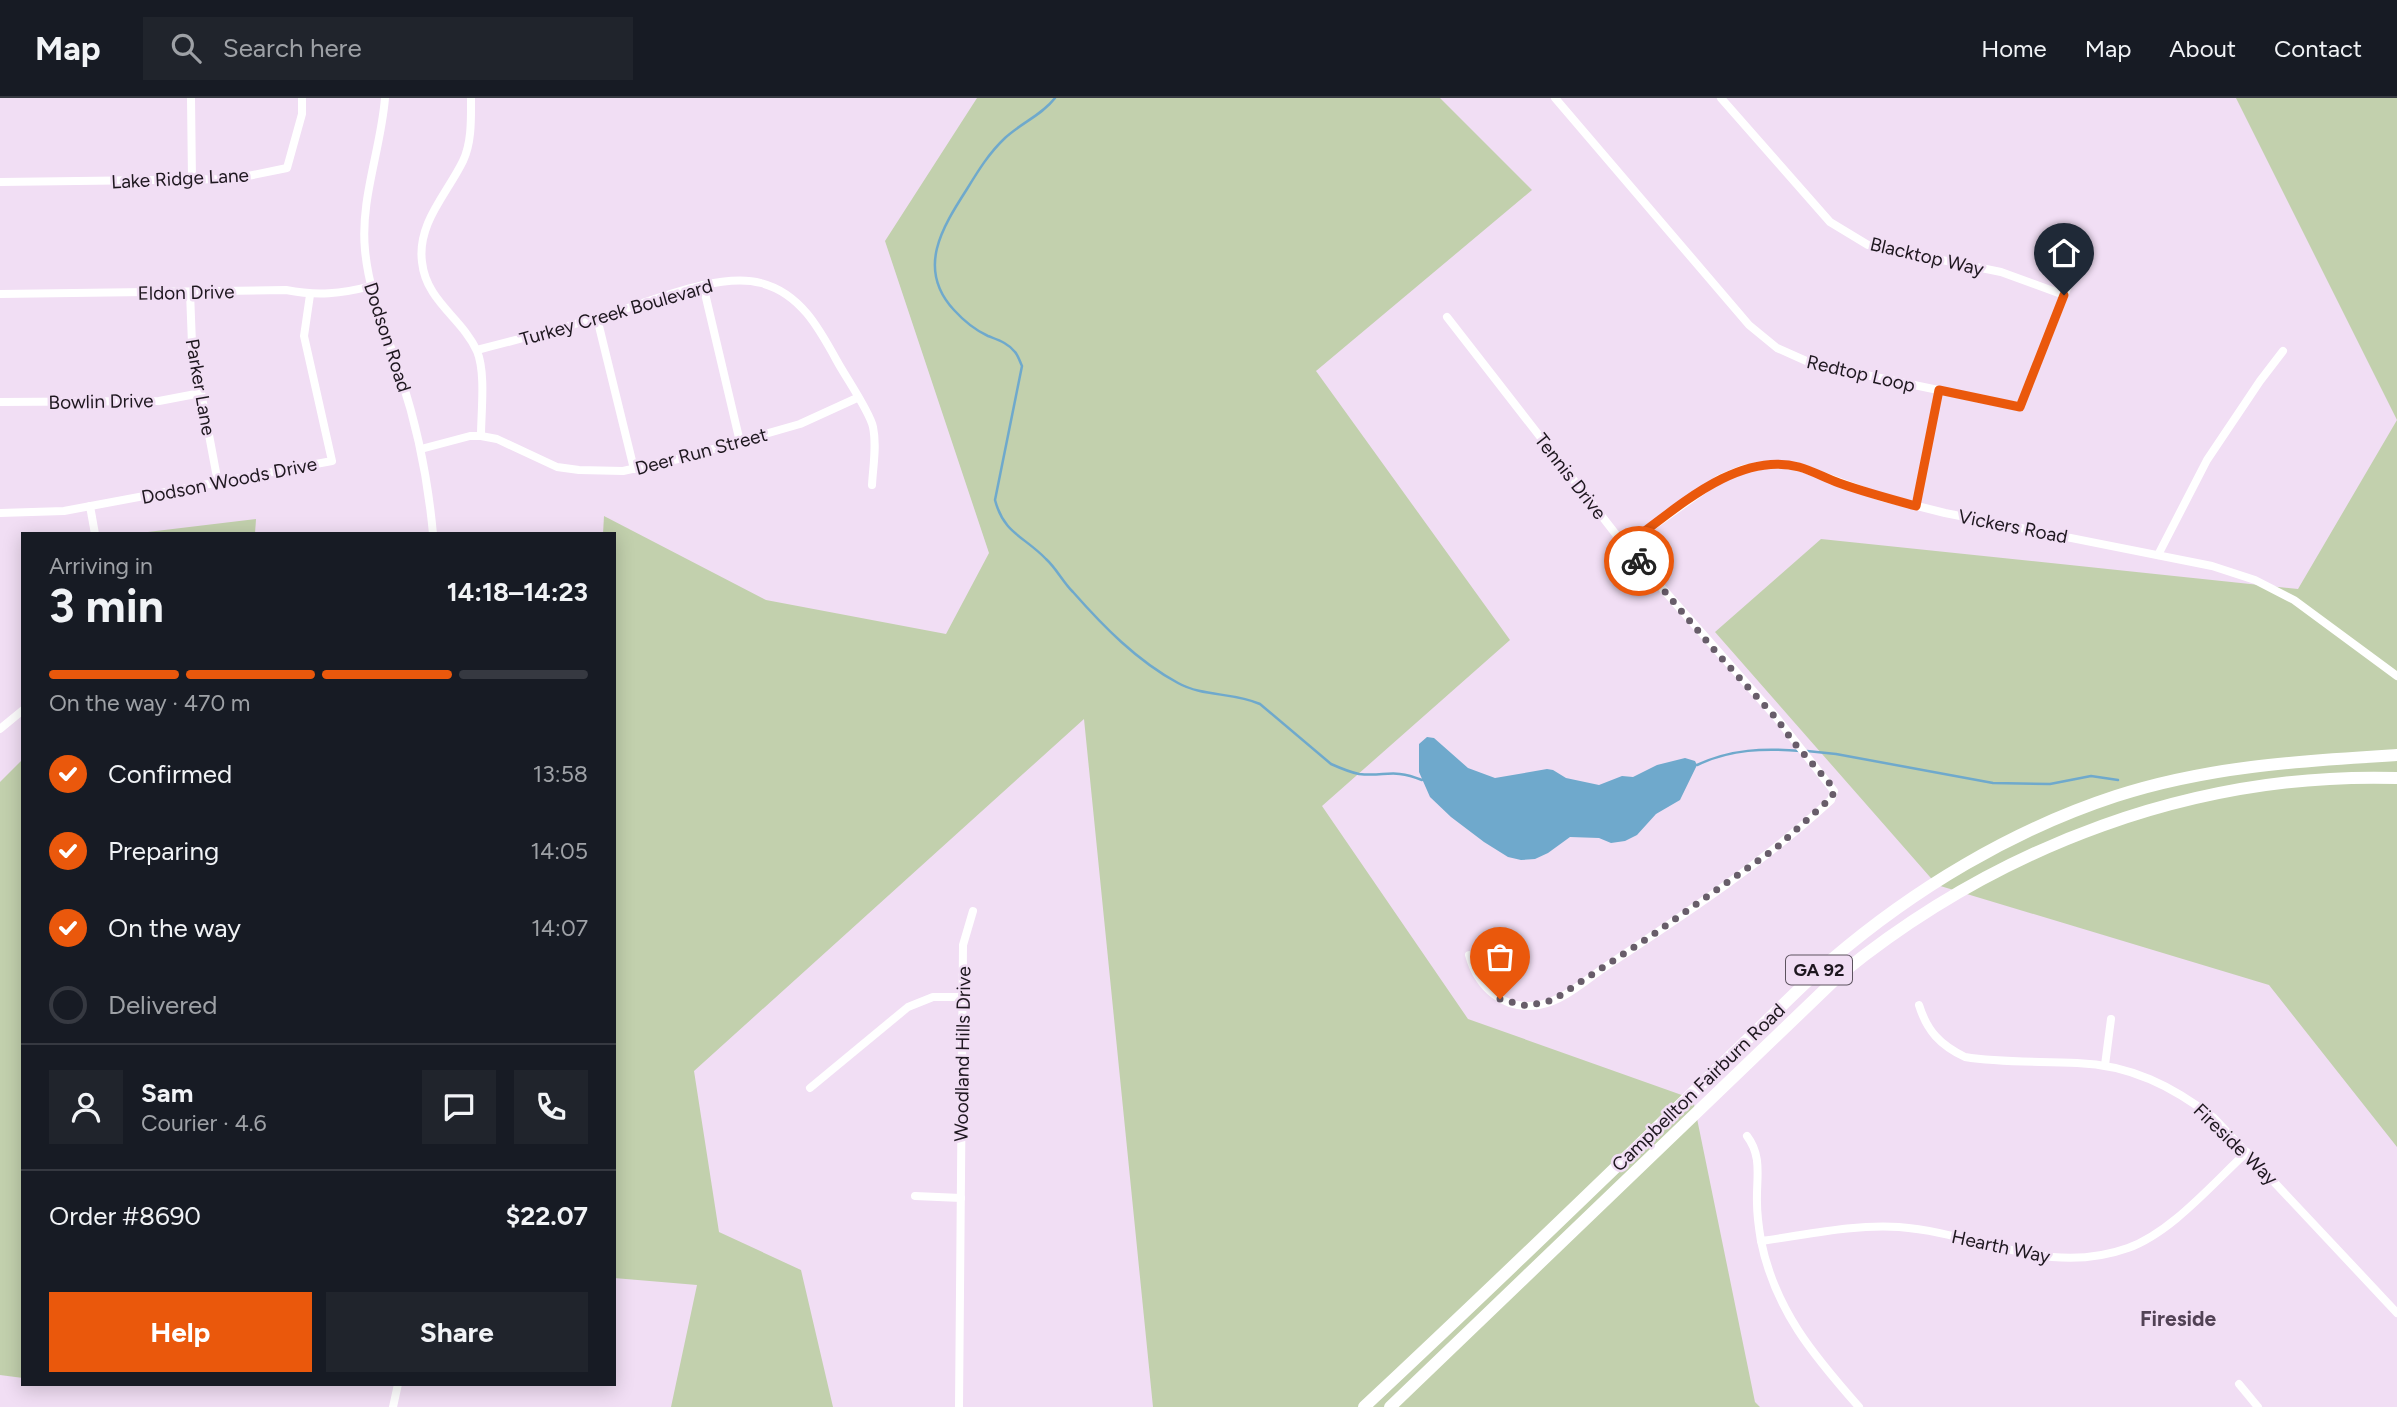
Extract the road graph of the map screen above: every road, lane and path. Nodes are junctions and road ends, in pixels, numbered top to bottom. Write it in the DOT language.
graph roads {
  1 [pos="191,98"];
  2 [pos="302,98"];
  3 [pos="385,98"];
  4 [pos="471,98"];
  5 [pos="1555,98"];
  6 [pos="1721,98"];
  7 [pos="192,180"];
  8 [pos="0,182"];
  9 [pos="2085,243"];
  10 [pos="703,285"];
  11 [pos="371,286"];
  12 [pos="190,292"];
  13 [pos="0,294"];
  14 [pos="310,295"];
  15 [pos="2064,295"];
  16 [pos="1447,317"];
  17 [pos="597,318"];
  18 [pos="477,350"];
  19 [pos="2283,351"];
  20 [pos="1939,390"];
  21 [pos="201,393"];
  22 [pos="858,398"];
  23 [pos="0,402"];
  24 [pos="481,436"];
  25 [pos="740,442"];
  26 [pos="421,449"];
  27 [pos="634,469"];
  28 [pos="218,483"];
  29 [pos="872,485"];
  30 [pos="90,506"];
  31 [pos="1916,506"];
  32 [pos="0,513"];
  33 [pos="95,532"];
  34 [pos="433,532"];
  35 [pos="1625,546"];
  36 [pos="2158,555"];
  37 [pos="2397,676"];
  38 [pos="21,712"];
  39 [pos="0,729"];
  40 [pos="2397,755"];
  41 [pos="2397,778"];
  42 [pos="974,911"];
  43 [pos="1469,955"];
  44 [pos="963,997"];
  45 [pos="1919,1005"];
  46 [pos="2111,1019"];
  47 [pos="2105,1065"];
  48 [pos="810,1088"];
  49 [pos="1747,1136"];
  50 [pos="2247,1152"];
  51 [pos="915,1196"];
  52 [pos="961,1198"];
  53 [pos="1761,1241"];
  54 [pos="2397,1313"];
  55 [pos="2239,1384"];
  56 [pos="398,1386"];
  57 [pos="393,1407"];
  58 [pos="959,1407"];
  59 [pos="1364,1407"];
  60 [pos="1390,1407"];
  61 [pos="1858,1407"];
  62 [pos="2258,1407"];
  1 -- 7 [label="street"];
  2 -- 7 [label="street, Lake Ridge Lane"];
  3 -- 11 [label="street, Dodson Road"];
  4 -- 18 [label="street"];
  5 -- 20 [label="street, Redtop Loop"];
  6 -- 15 [label="street, Blacktop Way"];
  7 -- 8 [label="street, Lake Ridge Lane"];
  9 -- 15 [label="street, Redtop Loop"];
  10 -- 17 [label="street, Turkey Creek Boulevard"];
  10 -- 22 [label="street, Turkey Creek Boulevard"];
  10 -- 25 [label="street"];
  11 -- 14 [label="street, Eldon Drive"];
  11 -- 26 [label="street, Dodson Road"];
  12 -- 13 [label="street, Eldon Drive"];
  12 -- 14 [label="street, Eldon Drive"];
  12 -- 21 [label="street, Parker Lane"];
  14 -- 28 [label="street, Dodson Woods Drive"];
  15 -- 20 [label="street, Redtop Loop"];
  16 -- 35 [label="street, Tennis Drive"];
  17 -- 18 [label="street, Turkey Creek Boulevard"];
  17 -- 27 [label="street"];
  18 -- 24 [label="street"];
  19 -- 36 [label="street"];
  20 -- 31 [label="street"];
  21 -- 23 [label="street, Bowlin Drive"];
  21 -- 28 [label="street, Parker Lane"];
  22 -- 25 [label="street, Deer Run Street"];
  22 -- 29 [label="street, Turkey Creek Boulevard"];
  24 -- 26 [label="street, Deer Run Street"];
  24 -- 27 [label="street, Deer Run Street"];
  25 -- 27 [label="street, Deer Run Street"];
  26 -- 34 [label="street, Dodson Road"];
  28 -- 30 [label="street, Dodson Woods Drive"];
  30 -- 32 [label="street, Dodson Woods Drive"];
  30 -- 33 [label="street"];
  31 -- 35 [label="street, Vickers Road"];
  31 -- 36 [label="street, Vickers Road"];
  35 -- 43 [label="street, Tennis Drive"];
  36 -- 37 [label="street, Vickers Road"];
  38 -- 39 [label="street"];
  40 -- 59 [label="main road, Campbellton Fairburn Road / GA 92"];
  41 -- 60 [label="main road, Campbellton Fairburn Road / GA 92"];
  42 -- 44 [label="street, Woodland Hills Drive"];
  44 -- 48 [label="street"];
  44 -- 52 [label="street, Woodland Hills Drive"];
  45 -- 47 [label="street, Fireside Way"];
  46 -- 47 [label="street"];
  47 -- 50 [label="street, Fireside Way"];
  49 -- 53 [label="street"];
  50 -- 53 [label="street, Hearth Way"];
  50 -- 54 [label="street, Fireside Way"];
  51 -- 52 [label="street"];
  52 -- 58 [label="street, Woodland Hills Drive"];
  53 -- 61 [label="street"];
  55 -- 62 [label="street"];
  56 -- 57 [label="street"];
}
